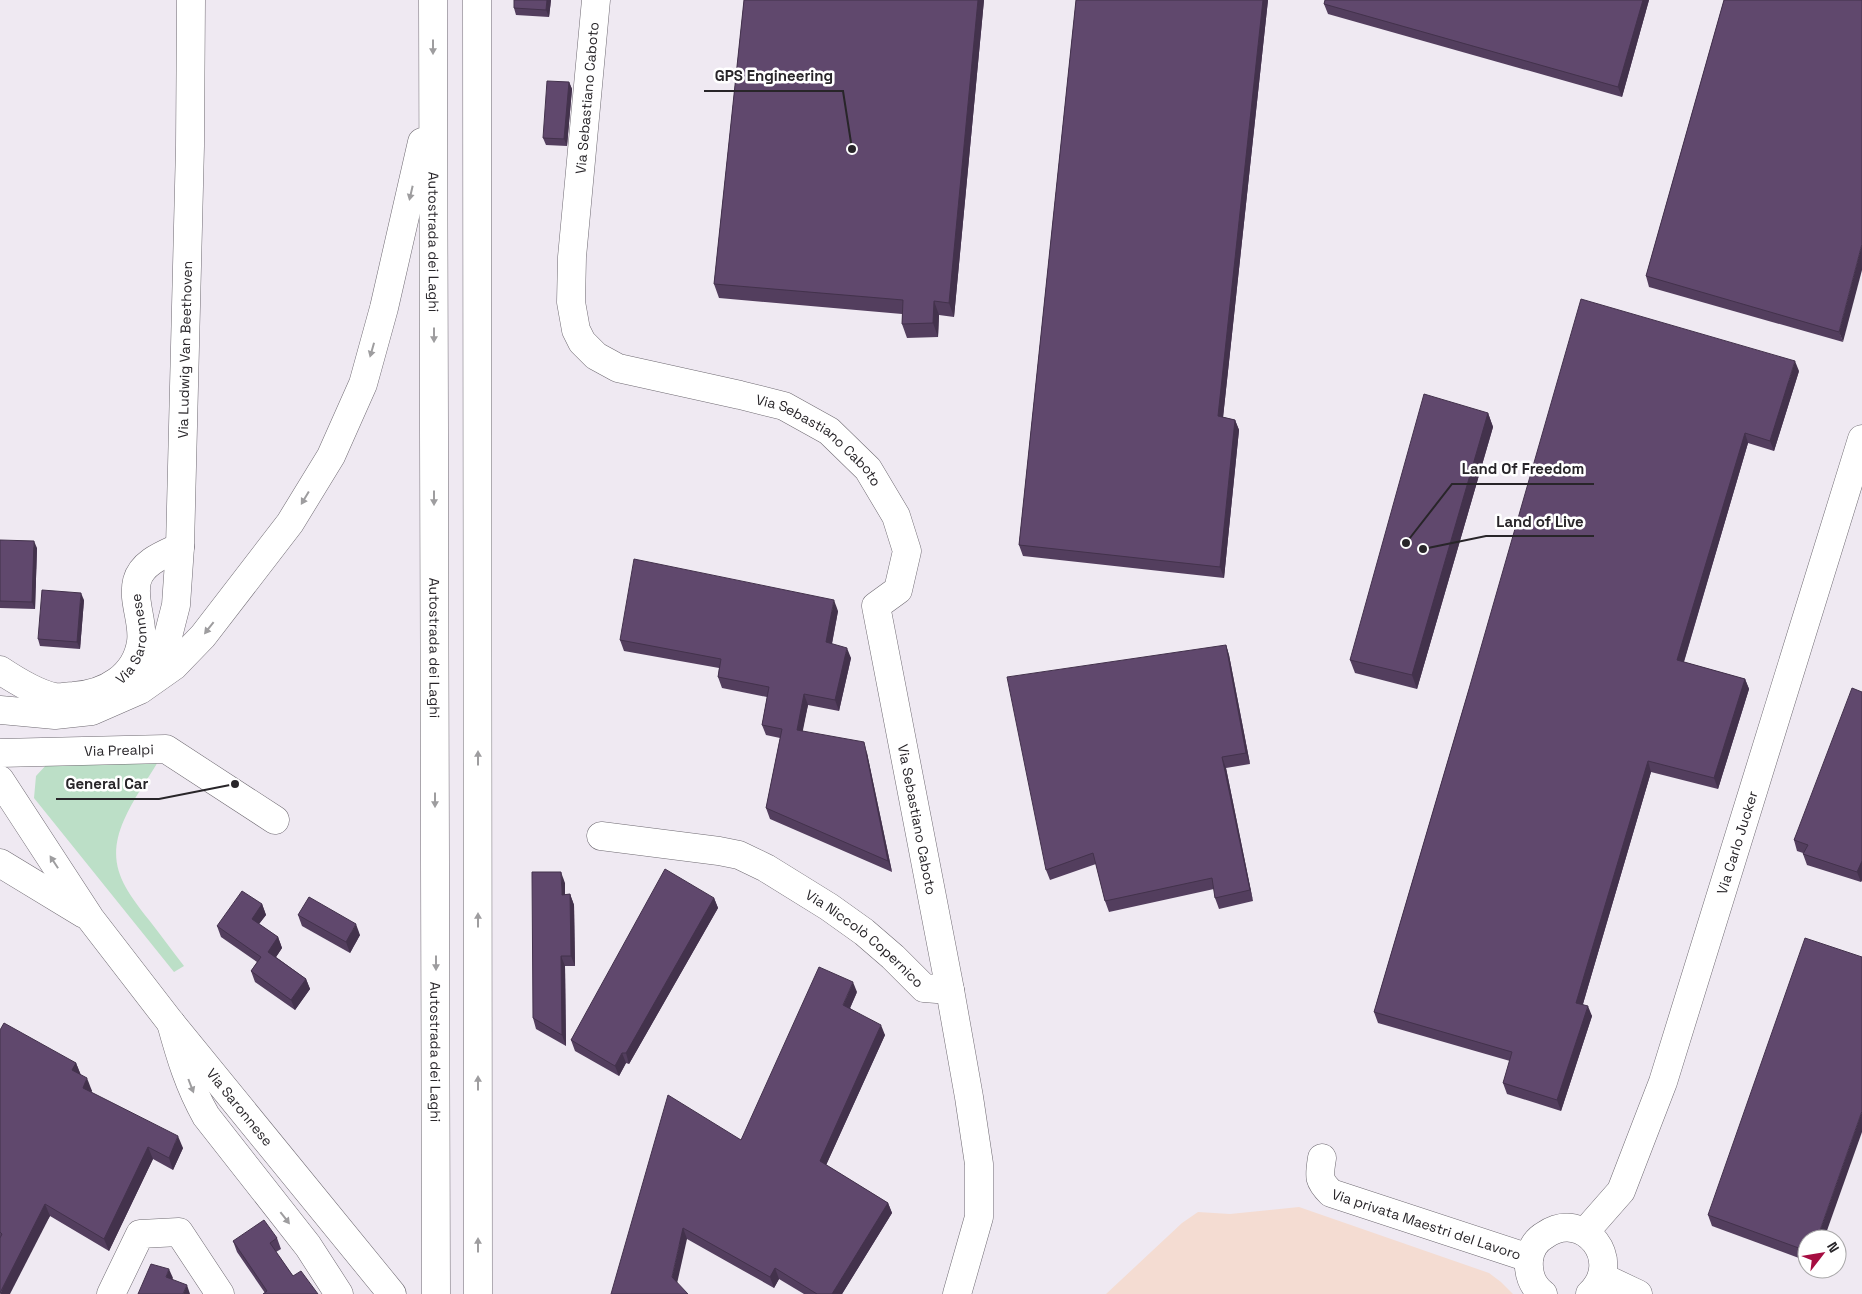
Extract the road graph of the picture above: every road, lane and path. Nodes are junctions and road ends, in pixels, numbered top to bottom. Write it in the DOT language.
graph roads {
  1 [pos="192,0"];
  2 [pos="433,0"];
  3 [pos="476,0"];
  4 [pos="596,0"];
  5 [pos="433,94"];
  6 [pos="1862,439"];
  7 [pos="180,547"];
  8 [pos="0,670"];
  9 [pos="140,690"];
  10 [pos="0,710"];
  11 [pos="0,753"];
  12 [pos="0,780"];
  13 [pos="276,820"];
  14 [pos="601,836"];
  15 [pos="0,863"];
  16 [pos="90,918"];
  17 [pos="950,990"];
  18 [pos="171,1023"];
  19 [pos="1322,1158"];
  20 [pos="1585,1232"];
  21 [pos="1529,1258"];
  22 [pos="1596,1285"];
  23 [pos="111,1294"];
  24 [pos="220,1294"];
  25 [pos="338,1294"];
  26 [pos="392,1294"];
  27 [pos="436,1294"];
  28 [pos="478,1294"];
  29 [pos="957,1294"];
  30 [pos="1543,1294"];
  31 [pos="1638,1294"];
  1 -- 7 [label="main road, Via Ludwig Van Beethoven"];
  2 -- 5 [label="main road, Autostrada dei Laghi, one-way"];
  28 -- 3 [label="main road, one-way"];
  4 -- 17 [label="main road, Via Sebastiano Caboto"];
  5 -- 9 [label="main road, one-way"];
  5 -- 27 [label="main road, Autostrada dei Laghi, one-way"];
  6 -- 20 [label="main road, Via Carlo Jucker"];
  7 -- 8 [label="main road, Via Saronnese"];
  7 -- 9 [label="main road, Via Ludwig Van Beethoven"];
  9 -- 10 [label="main road"];
  11 -- 13 [label="main road, Via Prealpi"];
  16 -- 12 [label="main road, Via Saronnese, one-way"];
  14 -- 17 [label="main road, Via Niccolò Copernico"];
  15 -- 16 [label="main road, Via Saronnese"];
  16 -- 18 [label="main road, Via Saronnese"];
  17 -- 29 [label="main road"];
  18 -- 25 [label="main road, one-way"];
  18 -- 26 [label="main road, Via Saronnese"];
  19 -- 21 [label="main road, Via privata Maestri del Lavoro"];
  20 -- 21 [label="main road"];
  20 -- 22 [label="main road"];
  21 -- 30 [label="main road"];
  22 -- 31 [label="main road"];
  23 -- 24 [label="main road"];
}
